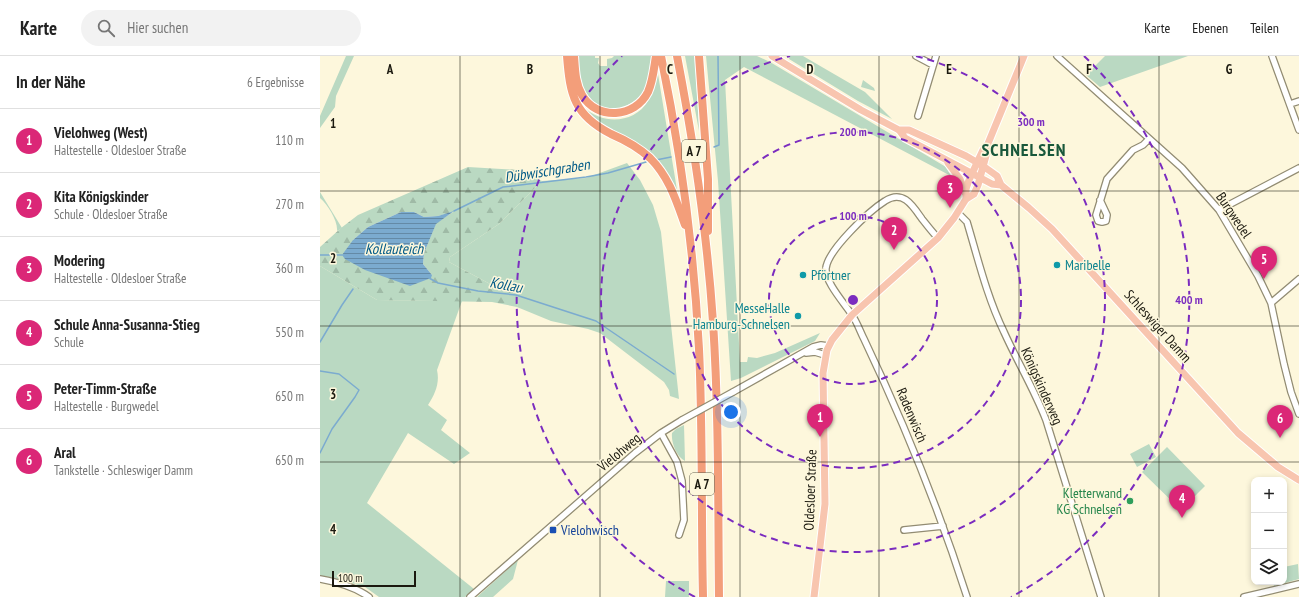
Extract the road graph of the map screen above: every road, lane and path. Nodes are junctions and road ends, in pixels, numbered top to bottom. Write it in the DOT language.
graph roads {
  1 [pos="567,56"];
  2 [pos="574,56"];
  3 [pos="656,56"];
  4 [pos="661,56"];
  5 [pos="677,56"];
  6 [pos="699,56"];
  7 [pos="772,56"];
  8 [pos="916,56"];
  9 [pos="936,56"];
  10 [pos="1024,56"];
  11 [pos="1057,56"];
  12 [pos="1272,56"];
  13 [pos="933,65"];
  14 [pos="1299,101"];
  15 [pos="1290,104"];
  16 [pos="918,116"];
  17 [pos="899,130"];
  18 [pos="1299,130"];
  19 [pos="1149,138"];
  20 [pos="945,159"];
  21 [pos="980,164"];
  22 [pos="1299,168"];
  23 [pos="972,173"];
  24 [pos="980,178"];
  25 [pos="1001,185"];
  26 [pos="966,197"];
  27 [pos="1100,200"];
  28 [pos="1219,210"];
  29 [pos="958,213"];
  30 [pos="938,238"];
  31 [pos="690,241"];
  32 [pos="706,246"];
  33 [pos="1299,279"];
  34 [pos="1271,303"];
  35 [pos="852,315"];
  36 [pos="828,346"];
  37 [pos="802,354"];
  38 [pos="825,355"];
  39 [pos="1299,414"];
  40 [pos="661,433"];
  41 [pos="1299,480"];
  42 [pos="943,526"];
  43 [pos="904,530"];
  44 [pos="679,535"];
  45 [pos="320,579"];
  46 [pos="1299,584"];
  47 [pos="719,595"];
  48 [pos="703,596"];
  49 [pos="369,597"];
  50 [pos="470,597"];
  51 [pos="814,597"];
  52 [pos="967,597"];
  53 [pos="1102,597"];
  54 [pos="1244,597"];
  1 -- 31 [label="highway"];
  2 -- 3 [label="highway"];
  4 -- 31 [label="highway, A 7"];
  5 -- 32 [label="highway, A 7"];
  6 -- 32 [label="highway"];
  7 -- 17 [label="main road, Schleswiger Damm"];
  8 -- 13 [label="street"];
  9 -- 13 [label="street"];
  10 -- 21 [label="main road, Oldesloer Straße"];
  11 -- 19 [label="street, Burgwedel"];
  12 -- 15 [label="street"];
  13 -- 16 [label="street"];
  14 -- 15 [label="street"];
  15 -- 18 [label="street"];
  17 -- 20 [label="main road, Schleswiger Damm"];
  17 -- 21 [label="main road, Schleswiger Damm"];
  19 -- 27 [label="street"];
  19 -- 28 [label="street, Burgwedel"];
  20 -- 23 [label="main road, Schleswiger Damm"];
  20 -- 26 [label="main road"];
  21 -- 23 [label="main road, Oldesloer Straße"];
  21 -- 24 [label="main road, Oldesloer Straße"];
  21 -- 25 [label="main road, Schleswiger Damm"];
  22 -- 28 [label="street"];
  23 -- 24 [label="main road, Schleswiger Damm"];
  23 -- 26 [label="main road, Oldesloer Straße"];
  24 -- 25 [label="main road, Schleswiger Damm"];
  24 -- 26 [label="main road, Oldesloer Straße"];
  25 -- 41 [label="main road, Schleswiger Damm"];
  26 -- 29 [label="main road, Oldesloer Straße"];
  28 -- 34 [label="street, Burgwedel"];
  29 -- 30 [label="main road, Oldesloer Straße"];
  29 -- 53 [label="street, Königskinderweg"];
  30 -- 35 [label="main road, Oldesloer Straße"];
  30 -- 35 [label="street, Radenwisch"];
  31 -- 48 [label="highway, A 7"];
  32 -- 47 [label="highway, A 7"];
  33 -- 34 [label="street"];
  34 -- 39 [label="street, Burgwedel"];
  35 -- 36 [label="main road, Oldesloer Straße"];
  35 -- 42 [label="street, Radenwisch"];
  36 -- 37 [label="street, Vielohweg"];
  36 -- 38 [label="main road, Oldesloer Straße"];
  37 -- 38 [label="street, Vielohweg"];
  37 -- 40 [label="street, Vielohweg, bridge"];
  38 -- 51 [label="main road, Oldesloer Straße"];
  40 -- 44 [label="street"];
  40 -- 50 [label="street, Vielohweg"];
  42 -- 43 [label="street"];
  42 -- 52 [label="street, Radenwisch"];
  45 -- 49 [label="street"];
  46 -- 54 [label="street"];
}
